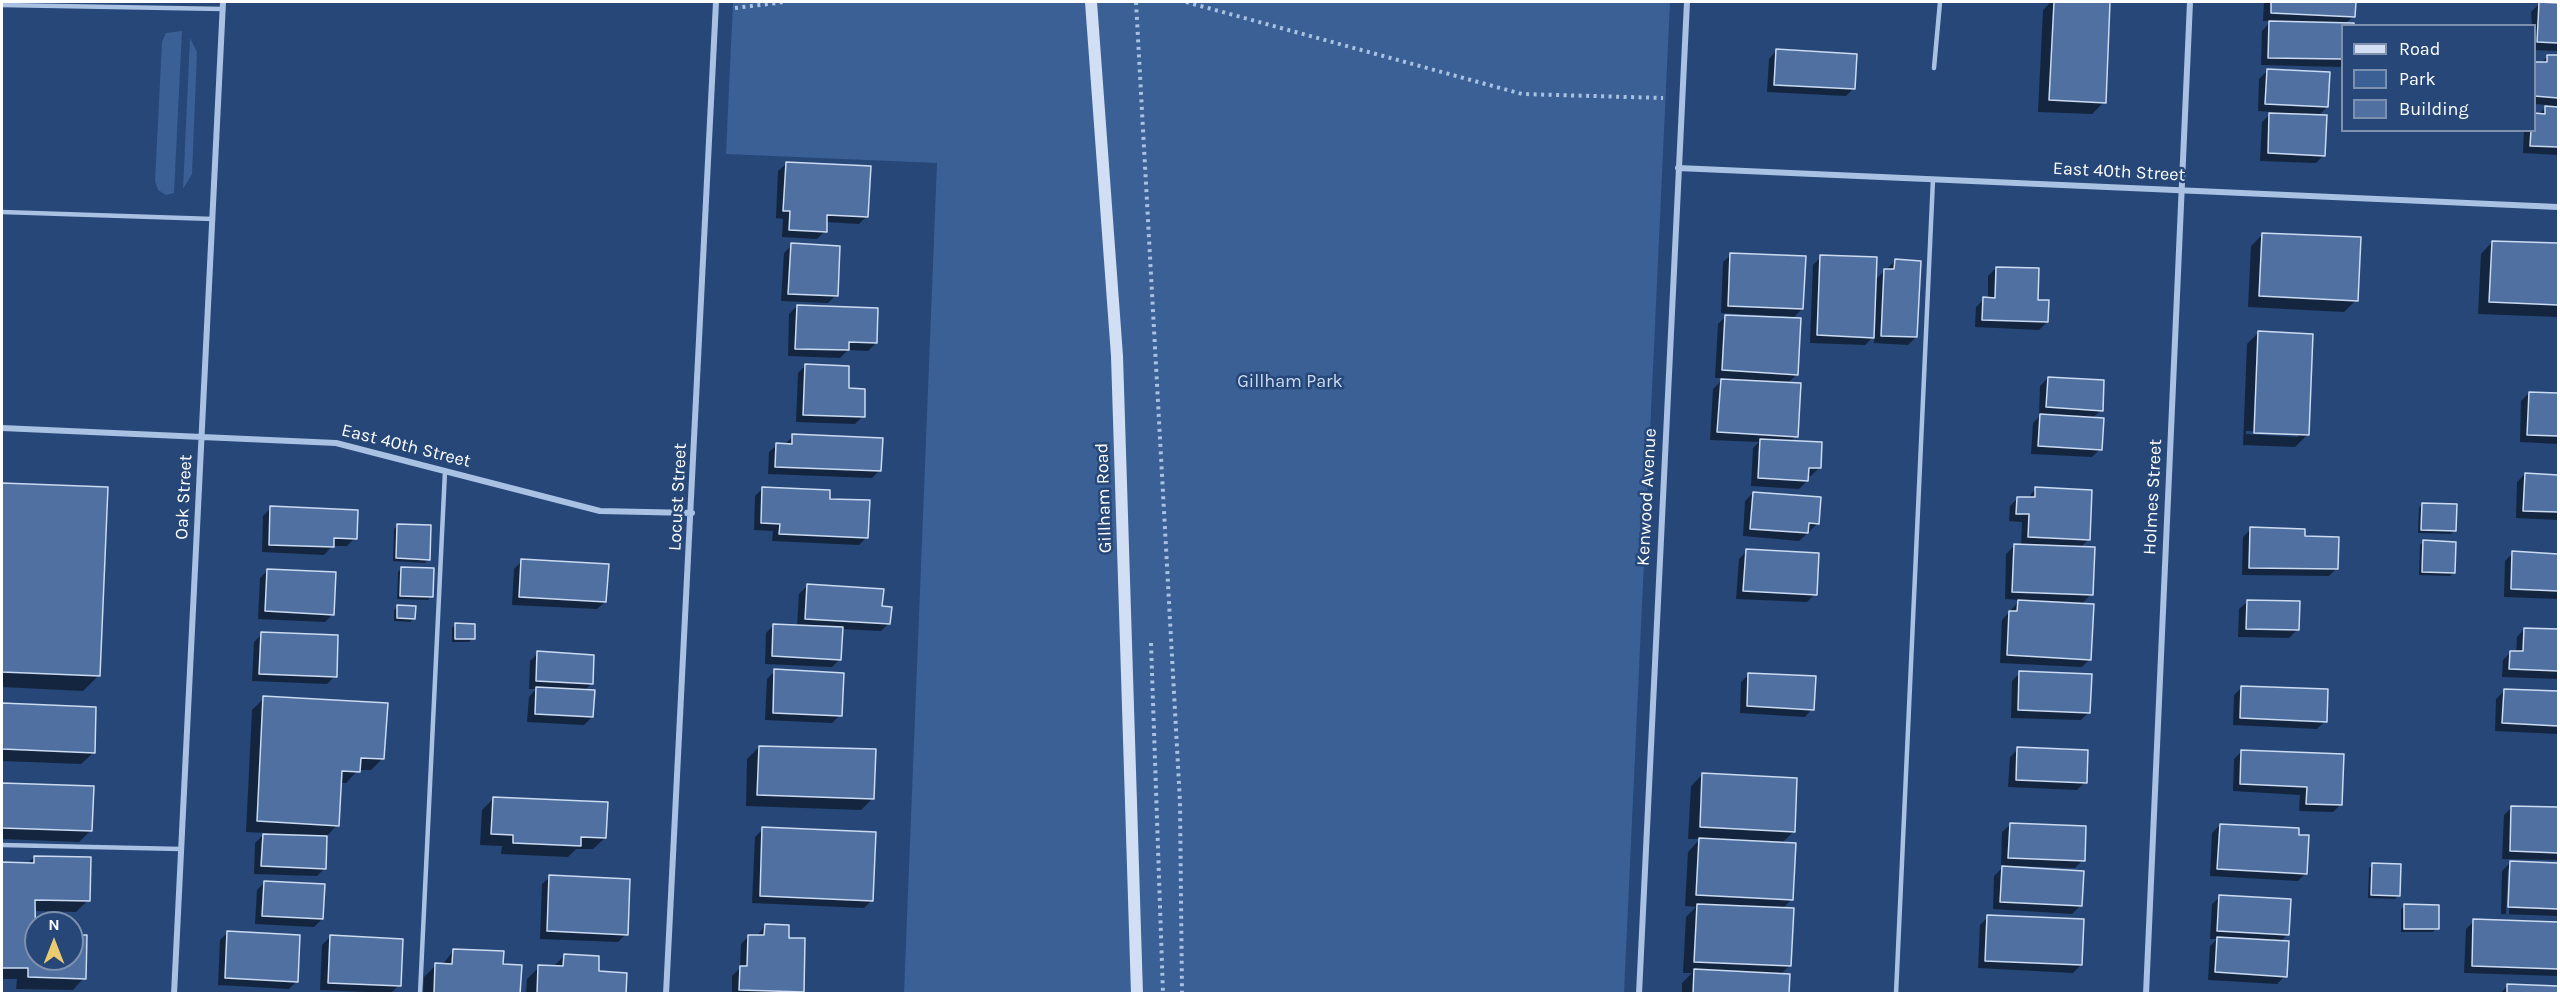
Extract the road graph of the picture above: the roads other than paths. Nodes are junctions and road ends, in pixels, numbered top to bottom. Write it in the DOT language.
graph roads {
  1 [pos="223,2"];
  2 [pos="716,2"];
  3 [pos="1091,2"];
  4 [pos="1687,2"];
  5 [pos="1940,2"];
  6 [pos="2190,2"];
  7 [pos="54,4"];
  8 [pos="2,5"];
  9 [pos="223,9"];
  10 [pos="1934,68"];
  11 [pos="1678,168"];
  12 [pos="1933,179"];
  13 [pos="2182,190"];
  14 [pos="2559,207"];
  15 [pos="2,212"];
  16 [pos="213,219"];
  17 [pos="2,429"];
  18 [pos="202,436"];
  19 [pos="445,471"];
  20 [pos="692,513"];
  21 [pos="2,845"];
  22 [pos="181,849"];
  23 [pos="174,993"];
  24 [pos="420,993"];
  25 [pos="666,993"];
  26 [pos="1137,993"];
  27 [pos="1639,993"];
  28 [pos="1896,993"];
  29 [pos="2146,993"];
  1 -- 9 [label="street, Oak Street"];
  2 -- 20 [label="street, Locust Street"];
  3 -- 26 [label="main road, Gillham Road"];
  4 -- 11 [label="street, Kenwood Avenue"];
  5 -- 10 [label="lane"];
  6 -- 13 [label="street, Holmes Street"];
  7 -- 8 [label="lane"];
  7 -- 9 [label="lane"];
  9 -- 16 [label="street, Oak Street"];
  11 -- 12 [label="street, East 40th Street"];
  11 -- 27 [label="street, Kenwood Avenue"];
  12 -- 13 [label="street, East 40th Street"];
  12 -- 28 [label="lane"];
  13 -- 14 [label="street, East 40th Street"];
  13 -- 29 [label="street, Holmes Street"];
  15 -- 16 [label="lane"];
  16 -- 18 [label="street, Oak Street"];
  17 -- 18 [label="street, East 40th Street"];
  18 -- 19 [label="street, East 40th Street"];
  18 -- 22 [label="street, Oak Street"];
  19 -- 20 [label="street, East 40th Street"];
  19 -- 24 [label="lane"];
  20 -- 25 [label="street, Locust Street"];
  21 -- 22 [label="lane"];
  22 -- 23 [label="street, Oak Street"];
}
